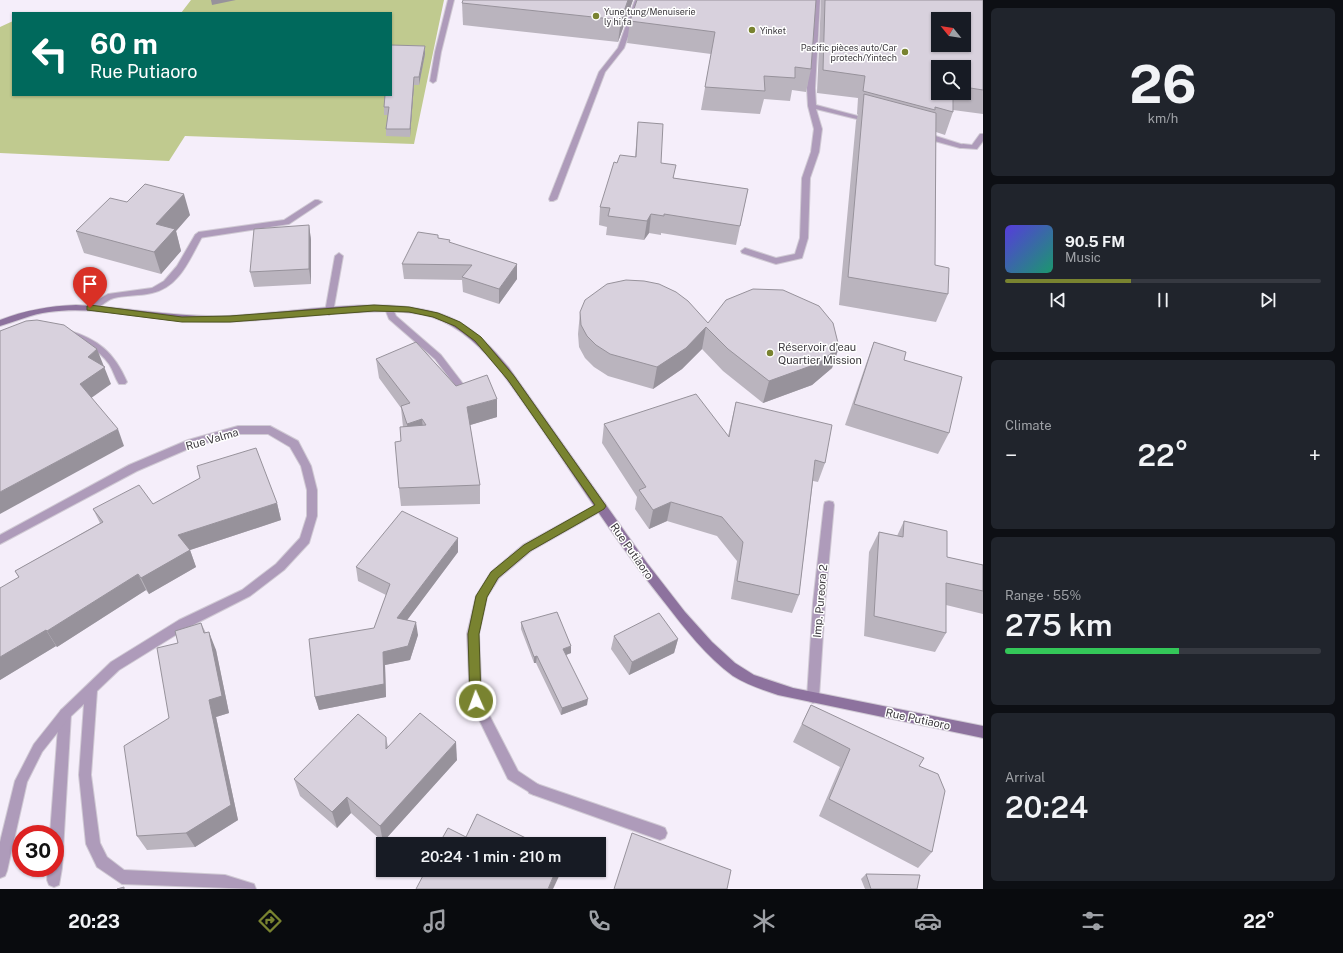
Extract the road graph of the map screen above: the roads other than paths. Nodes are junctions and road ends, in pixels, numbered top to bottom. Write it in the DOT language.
graph roads {
  1 [pos="451,0"];
  2 [pos="638,0"];
  3 [pos="817,0"];
  4 [pos="433,81"];
  5 [pos="812,106"];
  6 [pos="880,123"];
  7 [pos="918,134"];
  8 [pos="983,136"];
  9 [pos="553,198"];
  10 [pos="318,202"];
  11 [pos="745,251"];
  12 [pos="339,256"];
  13 [pos="90,308"];
  14 [pos="389,309"];
  15 [pos="329,312"];
  16 [pos="0,323"];
  17 [pos="60,331"];
  18 [pos="122,382"];
  19 [pos="468,396"];
  20 [pos="601,506"];
  21 [pos="829,506"];
  22 [pos="0,540"];
  23 [pos="91,690"];
  24 [pos="813,697"];
  25 [pos="66,714"];
  26 [pos="983,732"];
  27 [pos="58,825"];
  28 [pos="660,833"];
  29 [pos="0,871"];
  30 [pos="249,889"];
  1 -- 4 [label="street"];
  2 -- 9 [label="street"];
  3 -- 5 [label="street"];
  5 -- 6 [label="street"];
  5 -- 11 [label="street"];
  7 -- 8 [label="street"];
  10 -- 13 [label="street"];
  12 -- 15 [label="street"];
  13 -- 15 [label="main road, Rue Putiaoro"];
  13 -- 16 [label="main road, Rue Putiaoro"];
  14 -- 15 [label="main road, Rue Putiaoro"];
  14 -- 19 [label="street"];
  14 -- 20 [label="main road, Rue Putiaoro"];
  17 -- 18 [label="street"];
  20 -- 24 [label="main road, Rue Putiaoro"];
  20 -- 28 [label="street"];
  21 -- 24 [label="street, Imp. Pureora 2"];
  22 -- 23 [label="street, Rue Valma"];
  23 -- 25 [label="street, Rue Valma"];
  23 -- 30 [label="street"];
  24 -- 26 [label="main road, Rue Putiaoro"];
  25 -- 27 [label="street"];
  25 -- 29 [label="street, Rue Valma"];
}
